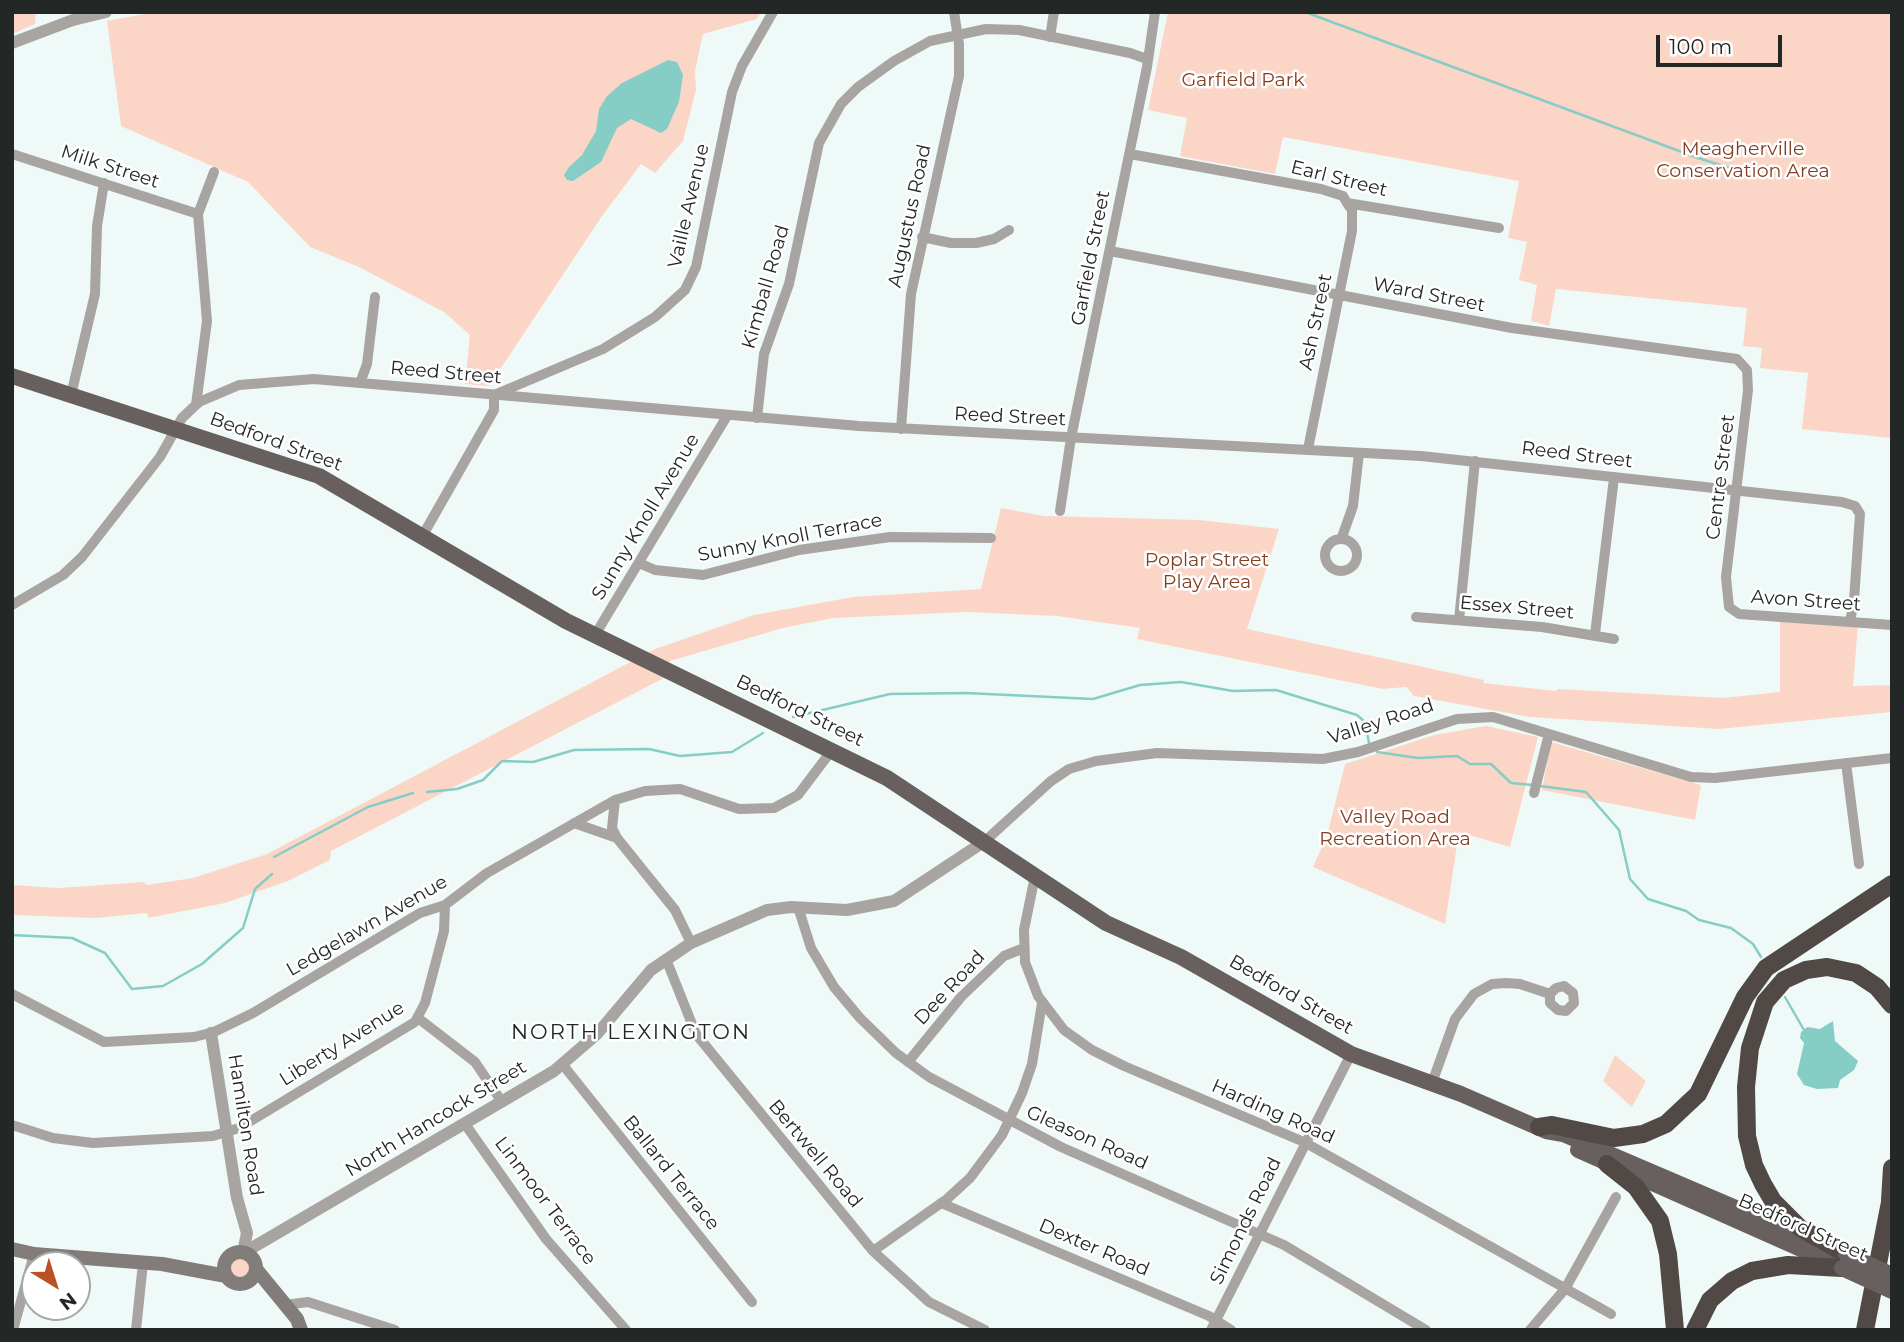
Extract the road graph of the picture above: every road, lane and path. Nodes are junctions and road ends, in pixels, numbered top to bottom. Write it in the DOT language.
graph roads {
  1 [pos="106,12"];
  2 [pos="773,12"];
  3 [pos="954,12"];
  4 [pos="1054,12"];
  5 [pos="1155,12"];
  6 [pos="958,34"];
  7 [pos="1051,37"];
  8 [pos="12,43"];
  9 [pos="1147,60"];
  10 [pos="12,154"];
  11 [pos="1130,154"];
  12 [pos="214,172"];
  13 [pos="104,183"];
  14 [pos="1347,202"];
  15 [pos="198,214"];
  16 [pos="1499,228"];
  17 [pos="1009,230"];
  18 [pos="922,237"];
  19 [pos="1110,250"];
  20 [pos="375,297"];
  21 [pos="1339,297"];
  22 [pos="1742,361"];
  23 [pos="12,376"];
  24 [pos="533,379"];
  25 [pos="360,383"];
  26 [pos="71,395"];
  27 [pos="494,395"];
  28 [pos="537,399"];
  29 [pos="196,405"];
  30 [pos="727,416"];
  31 [pos="757,418"];
  32 [pos="175,428"];
  33 [pos="901,429"];
  34 [pos="1071,438"];
  35 [pos="1308,449"];
  36 [pos="1359,453"];
  37 [pos="1475,461"];
  38 [pos="1614,478"];
  39 [pos="1736,492"];
  40 [pos="1060,511"];
  41 [pos="423,536"];
  42 [pos="1342,537"];
  43 [pos="990,538"];
  44 [pos="639,564"];
  45 [pos="1726,599"];
  46 [pos="12,605"];
  47 [pos="1416,617"];
  48 [pos="1459,620"];
  49 [pos="1850,622"];
  50 [pos="1892,625"];
  51 [pos="595,635"];
  52 [pos="1595,635"];
  53 [pos="1614,639"];
  54 [pos="1549,734"];
  55 [pos="832,750"];
  56 [pos="1892,758"];
  57 [pos="1846,763"];
  58 [pos="1534,793"];
  59 [pos="615,800"];
  60 [pos="574,823"];
  61 [pos="617,838"];
  62 [pos="985,841"];
  63 [pos="1859,864"];
  64 [pos="1035,876"];
  65 [pos="1892,884"];
  66 [pos="445,905"];
  67 [pos="798,907"];
  68 [pos="691,943"];
  69 [pos="1024,948"];
  70 [pos="666,958"];
  71 [pos="12,994"];
  72 [pos="1550,994"];
  73 [pos="1042,1003"];
  74 [pos="1892,1005"];
  75 [pos="418,1018"];
  76 [pos="211,1033"];
  77 [pos="1351,1054"];
  78 [pos="908,1062"];
  79 [pos="563,1065"];
  80 [pos="1432,1083"];
  81 [pos="502,1102"];
  82 [pos="1009,1121"];
  83 [pos="465,1124"];
  84 [pos="12,1125"];
  85 [pos="1543,1129"];
  86 [pos="226,1133"];
  87 [pos="1304,1142"];
  88 [pos="1607,1164"];
  89 [pos="1892,1168"];
  90 [pos="1891,1196"];
  91 [pos="1616,1197"];
  92 [pos="941,1203"];
  93 [pos="1260,1233"];
  94 [pos="873,1251"];
  95 [pos="243,1257"];
  96 [pos="91,1259"];
  97 [pos="1844,1261"];
  98 [pos="143,1263"];
  99 [pos="162,1264"];
  100 [pos="1892,1275"];
  101 [pos="226,1276"];
  102 [pos="248,1282"];
  103 [pos="1566,1289"];
  104 [pos="1873,1291"];
  105 [pos="1892,1291"];
  106 [pos="21,1301"];
  107 [pos="751,1302"];
  108 [pos="285,1305"];
  109 [pos="1611,1314"];
  110 [pos="1213,1325"];
  111 [pos="13,1330"];
  112 [pos="136,1330"];
  113 [pos="301,1330"];
  114 [pos="396,1330"];
  115 [pos="626,1330"];
  116 [pos="985,1330"];
  117 [pos="1231,1330"];
  118 [pos="1426,1330"];
  119 [pos="1530,1330"];
  120 [pos="1675,1330"];
  121 [pos="1695,1330"];
  122 [pos="1856,1330"];
  123 [pos="1865,1330"];
  1 -- 8 [label="street"];
  2 -- 24 [label="street, Vaille Avenue"];
  3 -- 6 [label="street, Augustus Road"];
  4 -- 7 [label="street"];
  5 -- 9 [label="street, Garfield Street"];
  6 -- 7 [label="street, Kimball Road"];
  6 -- 18 [label="street, Augustus Road"];
  6 -- 31 [label="street, Kimball Road"];
  7 -- 9 [label="street, Kimball Road"];
  9 -- 11 [label="street, Garfield Street"];
  10 -- 13 [label="street, Milk Street"];
  11 -- 14 [label="street, Earl Street"];
  11 -- 19 [label="street, Garfield Street"];
  12 -- 15 [label="street"];
  13 -- 15 [label="street, Milk Street"];
  13 -- 26 [label="street"];
  14 -- 16 [label="street, Earl Street"];
  14 -- 21 [label="street, Ash Street"];
  15 -- 29 [label="street"];
  17 -- 18 [label="street"];
  18 -- 33 [label="street, Augustus Road"];
  19 -- 21 [label="street, Ward Street"];
  19 -- 34 [label="street, Garfield Street"];
  20 -- 25 [label="street"];
  21 -- 22 [label="street, Ward Street"];
  21 -- 35 [label="street, Ash Street"];
  22 -- 39 [label="street, Centre Street"];
  23 -- 26 [label="main road, Bedford Street"];
  24 -- 27 [label="street, Vaille Avenue"];
  24 -- 28 [label="street"];
  25 -- 27 [label="street, Reed Street"];
  25 -- 29 [label="street, Reed Street"];
  26 -- 32 [label="main road, Bedford Street"];
  27 -- 28 [label="street, Reed Street"];
  27 -- 41 [label="street"];
  28 -- 30 [label="street, Reed Street"];
  29 -- 32 [label="street, Reed Street"];
  30 -- 31 [label="street, Reed Street"];
  30 -- 44 [label="street, Sunny Knoll Avenue"];
  31 -- 33 [label="street, Reed Street"];
  32 -- 41 [label="main road, Bedford Street"];
  32 -- 46 [label="street, Reed Street"];
  33 -- 34 [label="street, Reed Street"];
  34 -- 35 [label="street, Reed Street"];
  34 -- 40 [label="street, Garfield Street"];
  35 -- 36 [label="street, Reed Street"];
  36 -- 37 [label="street, Reed Street"];
  36 -- 42 [label="street"];
  37 -- 38 [label="street, Reed Street"];
  37 -- 48 [label="street"];
  38 -- 39 [label="street, Reed Street"];
  38 -- 52 [label="street"];
  39 -- 45 [label="street, Centre Street"];
  39 -- 49 [label="street, Reed Street"];
  41 -- 51 [label="main road, Bedford Street"];
  43 -- 44 [label="street, Sunny Knoll Terrace"];
  44 -- 51 [label="street, Sunny Knoll Avenue"];
  45 -- 49 [label="street, Avon Street"];
  47 -- 48 [label="street, Essex Street"];
  48 -- 52 [label="street, Essex Street"];
  49 -- 50 [label="street, Avon Street"];
  51 -- 55 [label="main road, Bedford Street"];
  52 -- 53 [label="street, Essex Street"];
  54 -- 57 [label="street, Valley Road"];
  54 -- 58 [label="street"];
  54 -- 62 [label="street, Valley Road"];
  55 -- 59 [label="street, Ledgelawn Avenue"];
  55 -- 62 [label="main road, Bedford Street"];
  56 -- 57 [label="street, Valley Road"];
  57 -- 63 [label="street"];
  59 -- 60 [label="street, Ledgelawn Avenue"];
  59 -- 61 [label="street"];
  60 -- 61 [label="street"];
  60 -- 66 [label="street, Ledgelawn Avenue"];
  61 -- 68 [label="street"];
  62 -- 64 [label="main road, Bedford Street"];
  62 -- 67 [label="street, North Hancock Street"];
  64 -- 69 [label="street, Harding Road"];
  64 -- 77 [label="main road, Bedford Street"];
  65 -- 85 [label="highway"];
  66 -- 75 [label="street, Liberty Avenue"];
  66 -- 76 [label="street, Ledgelawn Avenue"];
  67 -- 68 [label="street, North Hancock Street"];
  67 -- 78 [label="street, Gleason Road"];
  68 -- 70 [label="street, North Hancock Street"];
  69 -- 73 [label="street, Harding Road"];
  69 -- 78 [label="street, Dee Road"];
  70 -- 79 [label="street, North Hancock Street"];
  70 -- 94 [label="street, Bertwell Road"];
  71 -- 76 [label="street, Ledgelawn Avenue"];
  72 -- 80 [label="street"];
  73 -- 82 [label="street"];
  73 -- 87 [label="street, Harding Road"];
  74 -- 97 [label="highway"];
  75 -- 81 [label="street"];
  75 -- 86 [label="street, Liberty Avenue"];
  76 -- 86 [label="street, Hamilton Road"];
  77 -- 80 [label="main road, Bedford Street"];
  77 -- 87 [label="street, Simonds Road"];
  78 -- 82 [label="street, Gleason Road"];
  79 -- 81 [label="street, North Hancock Street"];
  79 -- 107 [label="street, Ballard Terrace"];
  80 -- 85 [label="main road, Bedford Street"];
  81 -- 83 [label="street, North Hancock Street"];
  82 -- 92 [label="street"];
  82 -- 93 [label="street, Gleason Road"];
  83 -- 95 [label="street, North Hancock Street"];
  83 -- 115 [label="street, Linmoor Terrace"];
  84 -- 86 [label="street, Liberty Avenue"];
  85 -- 88 [label="main road, Bedford Street"];
  85 -- 97 [label="main road, Bedford Street"];
  86 -- 95 [label="street, Hamilton Road"];
  87 -- 93 [label="street, Simonds Road"];
  87 -- 103 [label="street, Harding Road"];
  88 -- 97 [label="main road, Bedford Street"];
  88 -- 120 [label="highway"];
  89 -- 90 [label="highway"];
  90 -- 104 [label="highway"];
  91 -- 103 [label="street"];
  92 -- 94 [label="street"];
  92 -- 110 [label="street, Dexter Road"];
  93 -- 110 [label="street, Simonds Road"];
  93 -- 118 [label="street, Gleason Road"];
  94 -- 116 [label="street, Bertwell Road"];
  95 -- 99 [label="main road"];
  95 -- 101 [label="main road"];
  95 -- 102 [label="main road"];
  95 -- 108 [label="main road"];
  96 -- 98 [label="main road"];
  97 -- 100 [label="main road, Bedford Street, bridge"];
  97 -- 105 [label="main road, Bedford Street, bridge"];
  97 -- 121 [label="highway"];
  98 -- 99 [label="main road"];
  98 -- 112 [label="street"];
  99 -- 101 [label="main road"];
  101 -- 102 [label="main road"];
  102 -- 108 [label="main road"];
  103 -- 109 [label="street, Harding Road"];
  103 -- 119 [label="street"];
  104 -- 122 [label="highway"];
  104 -- 123 [label="highway"];
  106 -- 111 [label="street"];
  108 -- 113 [label="main road"];
  108 -- 114 [label="street"];
  110 -- 117 [label="street, Dexter Road"];
}
